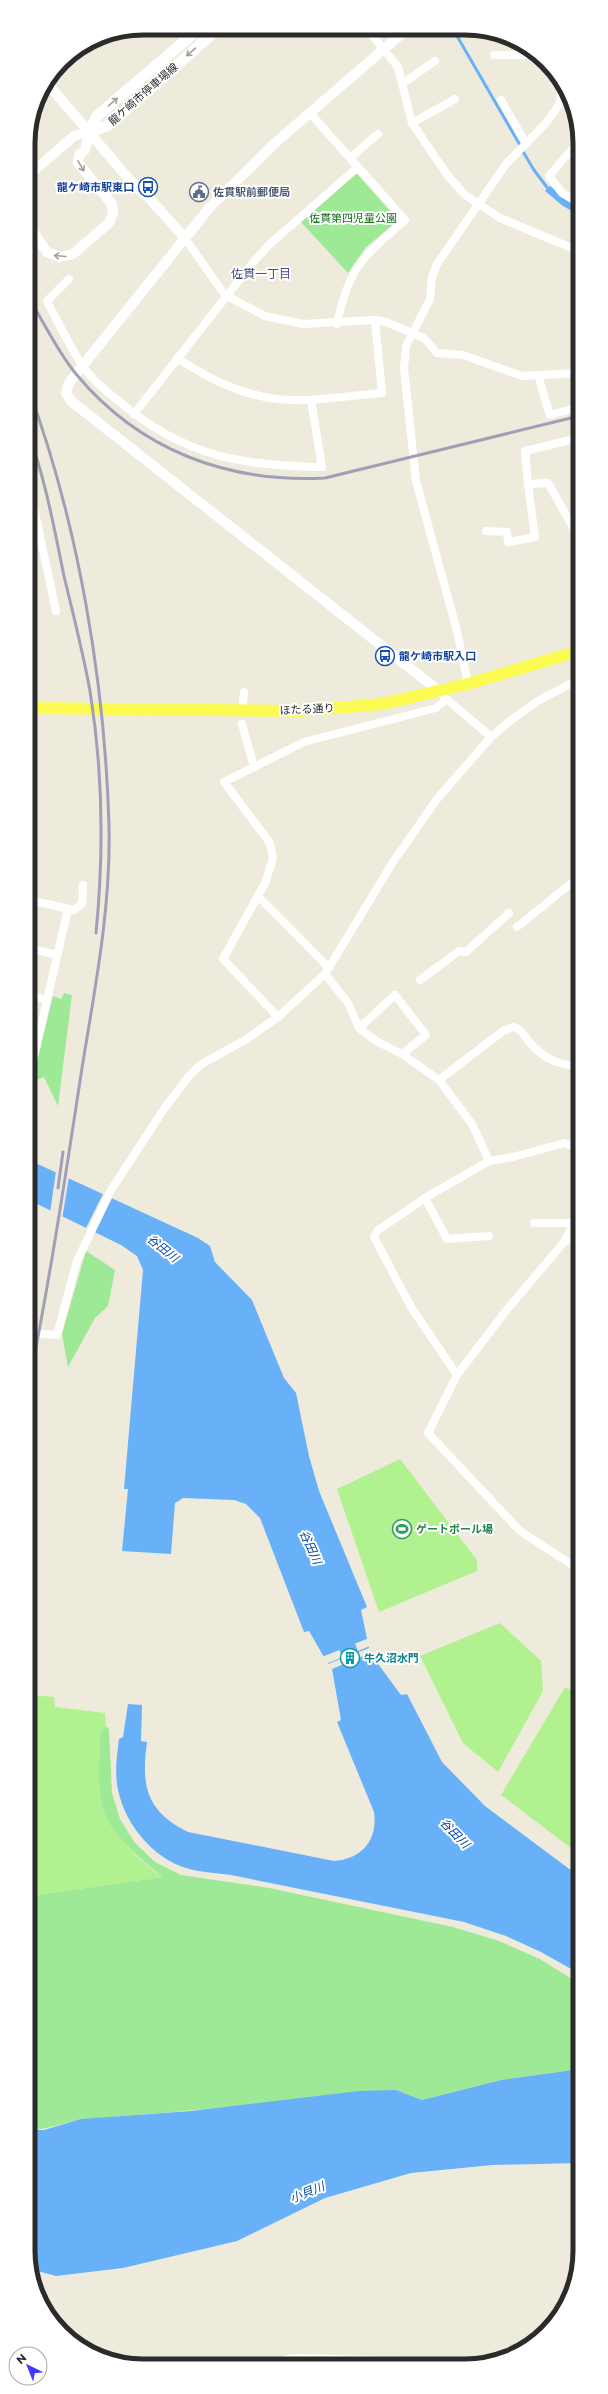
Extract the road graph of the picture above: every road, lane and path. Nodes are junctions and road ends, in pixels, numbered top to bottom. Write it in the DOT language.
graph roads {
  1 [pos="192,35"];
  2 [pos="211,35"];
  3 [pos="371,35"];
  4 [pos="400,35"];
  5 [pos="384,49"];
  6 [pos="494,55"];
  7 [pos="528,55"];
  8 [pos="435,62"];
  9 [pos="402,84"];
  10 [pos="50,87"];
  11 [pos="561,93"];
  12 [pos="455,98"];
  13 [pos="501,100"];
  14 [pos="310,113"];
  15 [pos="412,123"];
  16 [pos="89,132"];
  17 [pos="378,134"];
  18 [pos="526,144"];
  19 [pos="573,148"];
  20 [pos="350,158"];
  21 [pos="358,167"];
  22 [pos="35,170"];
  23 [pos="573,199"];
  24 [pos="479,205"];
  25 [pos="35,235"];
  26 [pos="184,237"];
  27 [pos="573,248"];
  28 [pos="69,279"];
  29 [pos="225,296"];
  30 [pos="375,320"];
  31 [pos="337,324"];
  32 [pos="411,334"];
  33 [pos="177,358"];
  34 [pos="82,366"];
  35 [pos="573,373"];
  36 [pos="538,375"];
  37 [pos="311,400"];
  38 [pos="573,409"];
  39 [pos="134,414"];
  40 [pos="573,439"];
  41 [pos="528,484"];
  42 [pos="35,513"];
  43 [pos="573,527"];
  44 [pos="486,531"];
  45 [pos="56,611"];
  46 [pos="573,653"];
  47 [pos="573,682"];
  48 [pos="468,684"];
  49 [pos="244,692"];
  50 [pos="443,695"];
  51 [pos="243,704"];
  52 [pos="35,708"];
  53 [pos="242,724"];
  54 [pos="491,737"];
  55 [pos="254,767"];
  56 [pos="573,882"];
  57 [pos="83,885"];
  58 [pos="258,896"];
  59 [pos="35,902"];
  60 [pos="68,909"];
  61 [pos="509,913"];
  62 [pos="517,927"];
  63 [pos="35,949"];
  64 [pos="57,954"];
  65 [pos="327,971"];
  66 [pos="420,980"];
  67 [pos="35,997"];
  68 [pos="47,1000"];
  69 [pos="278,1017"];
  70 [pos="359,1028"];
  71 [pos="37,1045"];
  72 [pos="35,1053"];
  73 [pos="402,1054"];
  74 [pos="573,1065"];
  75 [pos="439,1080"];
  76 [pos="573,1146"];
  77 [pos="489,1161"];
  78 [pos="425,1198"];
  79 [pos="534,1223"];
  80 [pos="573,1223"];
  81 [pos="573,1225"];
  82 [pos="489,1236"];
  83 [pos="566,1240"];
  84 [pos="573,1241"];
  85 [pos="35,1333"];
  86 [pos="457,1375"];
  87 [pos="573,1565"];
  88 [pos="287,2359"];
  89 [pos="337,2359"];
  16 -- 1 [label="main road, 龍ケ崎市停車場線, one-way"];
  2 -- 16 [label="main road, 龍ケ崎市停車場線, one-way"];
  3 -- 5 [label="street"];
  4 -- 5 [label="street"];
  5 -- 9 [label="street"];
  5 -- 14 [label="street"];
  6 -- 7 [label="street"];
  8 -- 9 [label="street"];
  9 -- 15 [label="street"];
  10 -- 16 [label="street"];
  11 -- 18 [label="street"];
  12 -- 15 [label="street"];
  13 -- 18 [label="street"];
  14 -- 20 [label="street"];
  14 -- 26 [label="street"];
  15 -- 24 [label="street"];
  16 -- 22 [label="street"];
  16 -- 25 [label="street, one-way"];
  16 -- 26 [label="street"];
  17 -- 20 [label="street"];
  18 -- 24 [label="street"];
  19 -- 23 [label="street"];
  20 -- 21 [label="street"];
  21 -- 29 [label="street"];
  21 -- 31 [label="street"];
  24 -- 27 [label="street"];
  24 -- 32 [label="street"];
  26 -- 29 [label="street"];
  26 -- 34 [label="street"];
  28 -- 34 [label="street"];
  29 -- 31 [label="street"];
  29 -- 33 [label="street"];
  30 -- 31 [label="street"];
  30 -- 32 [label="street"];
  30 -- 37 [label="street"];
  32 -- 36 [label="street"];
  32 -- 48 [label="street"];
  33 -- 37 [label="street"];
  33 -- 39 [label="street"];
  34 -- 39 [label="street"];
  34 -- 50 [label="street"];
  35 -- 36 [label="street"];
  36 -- 38 [label="street"];
  37 -- 39 [label="street"];
  40 -- 41 [label="street"];
  41 -- 43 [label="street"];
  41 -- 44 [label="street"];
  42 -- 45 [label="street"];
  46 -- 48 [label="main road, ほたる通り"];
  47 -- 54 [label="street"];
  48 -- 50 [label="main road, ほたる通り"];
  49 -- 51 [label="street"];
  50 -- 52 [label="main road, ほたる通り"];
  50 -- 54 [label="street"];
  50 -- 55 [label="street"];
  53 -- 55 [label="street"];
  54 -- 65 [label="street"];
  55 -- 58 [label="street"];
  56 -- 62 [label="street"];
  57 -- 60 [label="street"];
  58 -- 65 [label="street"];
  58 -- 69 [label="street"];
  59 -- 60 [label="street"];
  60 -- 64 [label="street"];
  61 -- 66 [label="street"];
  63 -- 64 [label="street"];
  64 -- 68 [label="street"];
  65 -- 69 [label="street"];
  65 -- 70 [label="street"];
  67 -- 68 [label="street"];
  68 -- 71 [label="street"];
  69 -- 85 [label="street"];
  70 -- 73 [label="street"];
  70 -- 73 [label="street"];
  71 -- 72 [label="street"];
  73 -- 75 [label="street"];
  74 -- 75 [label="street"];
  75 -- 77 [label="street"];
  76 -- 77 [label="street"];
  77 -- 78 [label="street"];
  78 -- 82 [label="street"];
  78 -- 86 [label="street"];
  79 -- 80 [label="street"];
  81 -- 83 [label="street"];
  83 -- 84 [label="street"];
  83 -- 86 [label="street"];
  86 -- 87 [label="street"];
  88 -- 89 [label="street"];
}
